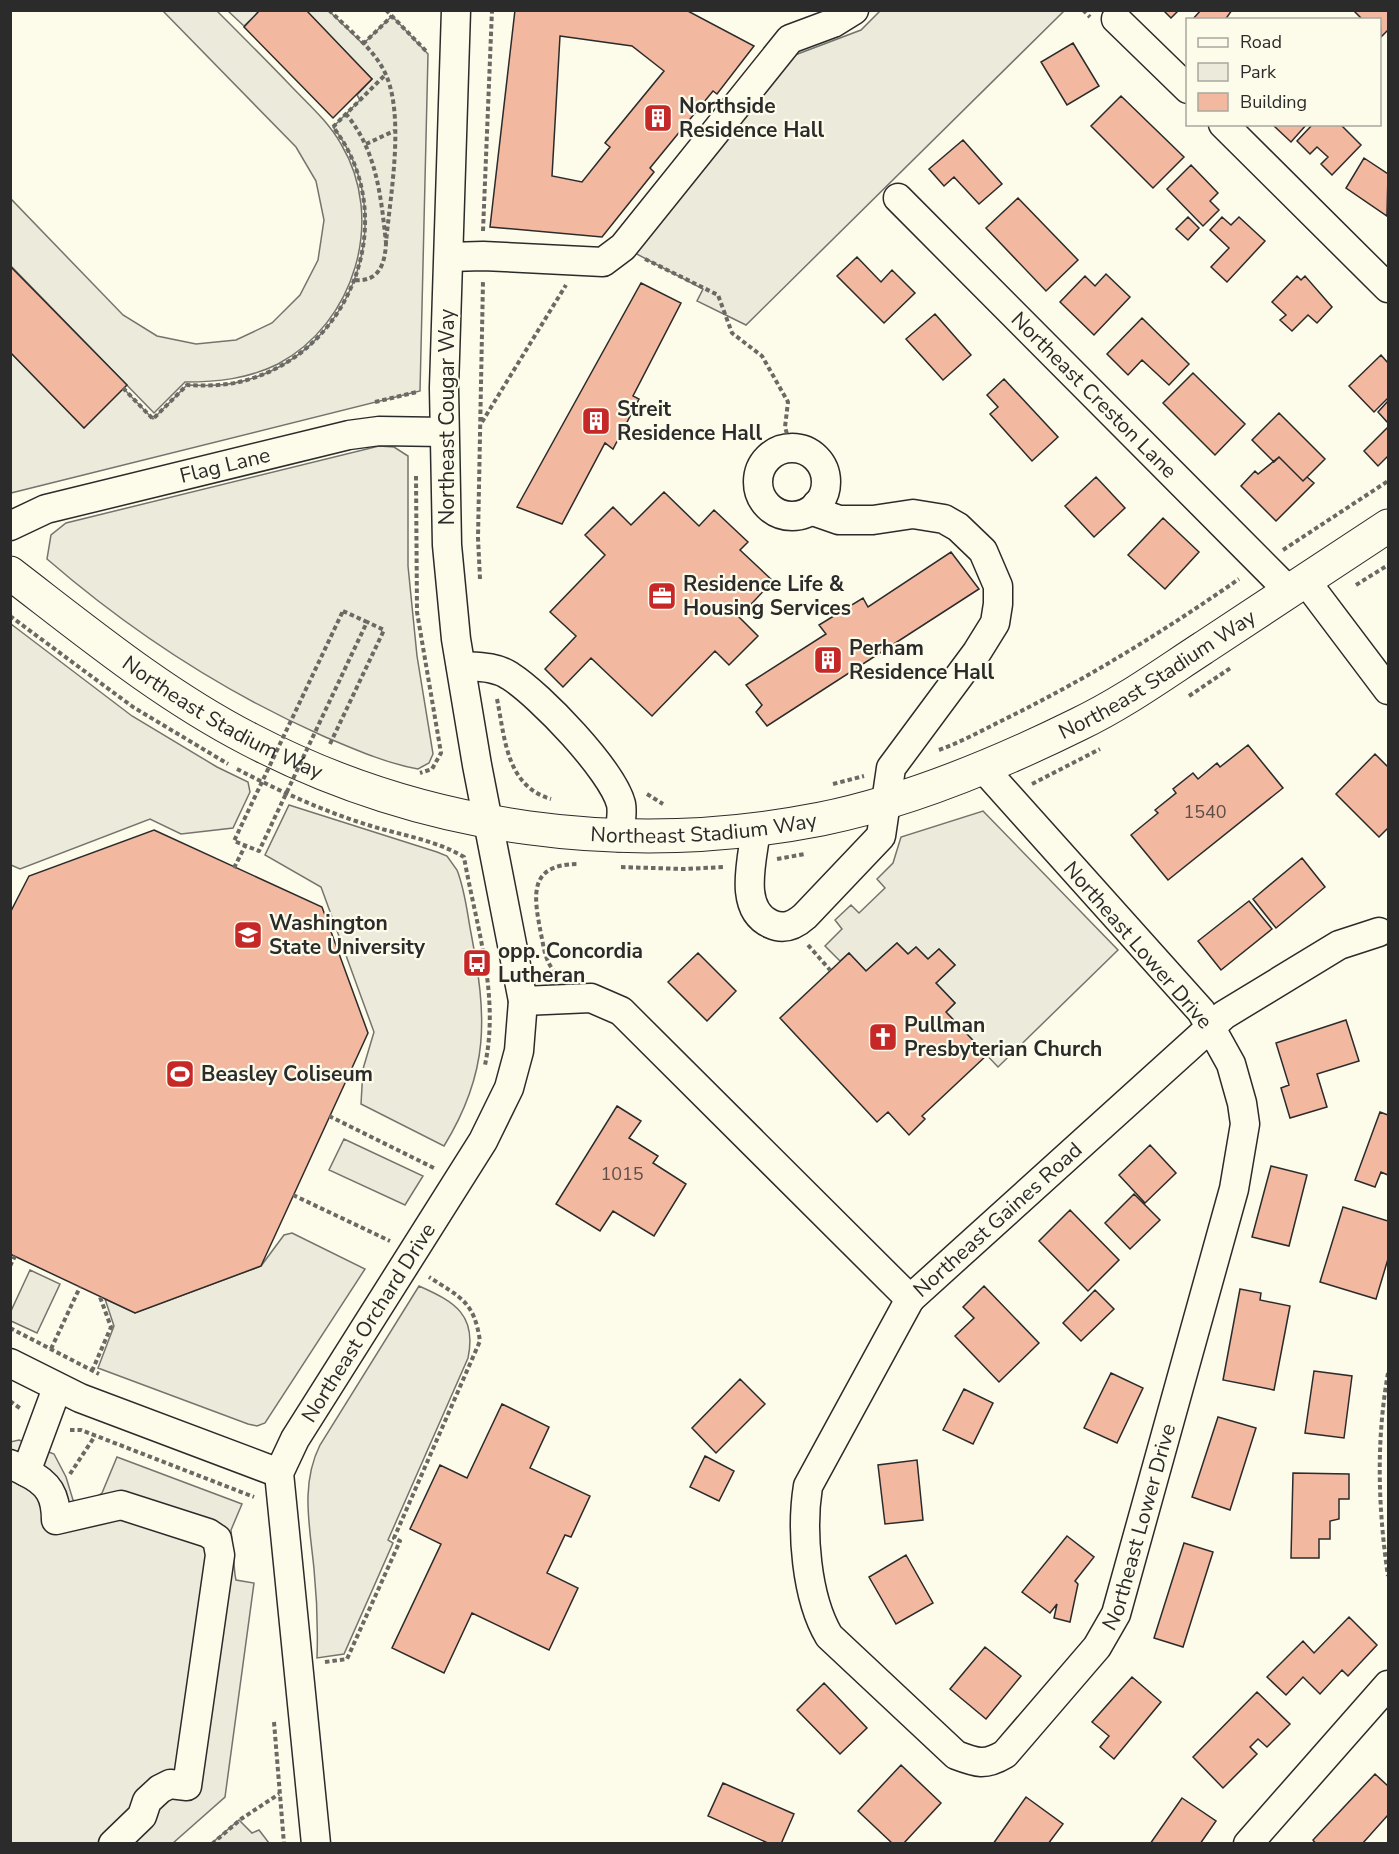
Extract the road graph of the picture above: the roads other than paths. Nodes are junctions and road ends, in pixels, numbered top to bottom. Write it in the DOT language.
graph roads {
  1 [pos="456,10"];
  2 [pos="854,10"];
  3 [pos="1116,19"];
  4 [pos="802,23"];
  5 [pos="1186,87"];
  6 [pos="1225,126"];
  7 [pos="898,198"];
  8 [pos="449,257"];
  9 [pos="1389,288"];
  10 [pos="430,431"];
  11 [pos="817,504"];
  12 [pos="10,526"];
  13 [pos="1389,526"];
  14 [pos="10,573"];
  15 [pos="1297,586"];
  16 [pos="461,666"];
  17 [pos="1389,690"];
  18 [pos="983,768"];
  19 [pos="885,802"];
  20 [pos="486,821"];
  21 [pos="756,829"];
  22 [pos="619,837"];
  23 [pos="1379,932"];
  24 [pos="523,1001"];
  25 [pos="1211,1028"];
  26 [pos="910,1299"];
  27 [pos="10,1363"];
  28 [pos="57,1388"];
  29 [pos="18,1468"];
  30 [pos="279,1473"];
  31 [pos="1389,1685"];
  32 [pos="113,1844"];
  33 [pos="316,1844"];
  34 [pos="1248,1844"];
  1 -- 8 [label="street, Northeast Cougar Way"];
  2 -- 4 [label="street"];
  3 -- 5 [label="street"];
  4 -- 8 [label="street"];
  6 -- 9 [label="street"];
  7 -- 15 [label="street, Northeast Creston Lane"];
  8 -- 10 [label="street, Northeast Cougar Way"];
  10 -- 12 [label="street, Flag Lane"];
  10 -- 16 [label="street, Northeast Cougar Way"];
  11 -- 11 [label="street"];
  11 -- 19 [label="street"];
  13 -- 15 [label="main road, Northeast Stadium Way"];
  14 -- 20 [label="main road, Northeast Stadium Way"];
  15 -- 17 [label="street, Northeast Creston Lane"];
  15 -- 18 [label="main road, Northeast Stadium Way"];
  16 -- 20 [label="street, Northeast Cougar Way"];
  16 -- 22 [label="street"];
  18 -- 19 [label="main road, Northeast Stadium Way"];
  18 -- 25 [label="street, Northeast Lower Drive"];
  19 -- 21 [label="main road, Northeast Stadium Way"];
  19 -- 21 [label="street"];
  20 -- 22 [label="main road, Northeast Stadium Way"];
  20 -- 24 [label="street, Northeast Orchard Drive"];
  21 -- 22 [label="main road, Northeast Stadium Way"];
  23 -- 25 [label="street, Northeast Gaines Road"];
  24 -- 26 [label="street, Northeast Gaines Road"];
  24 -- 30 [label="street, Northeast Orchard Drive"];
  25 -- 26 [label="street, Northeast Gaines Road"];
  25 -- 26 [label="street, Northeast Lower Drive"];
  27 -- 28 [label="street"];
  28 -- 29 [label="street"];
  28 -- 30 [label="street"];
  29 -- 32 [label="street"];
  30 -- 33 [label="street"];
  31 -- 34 [label="street"];
}
